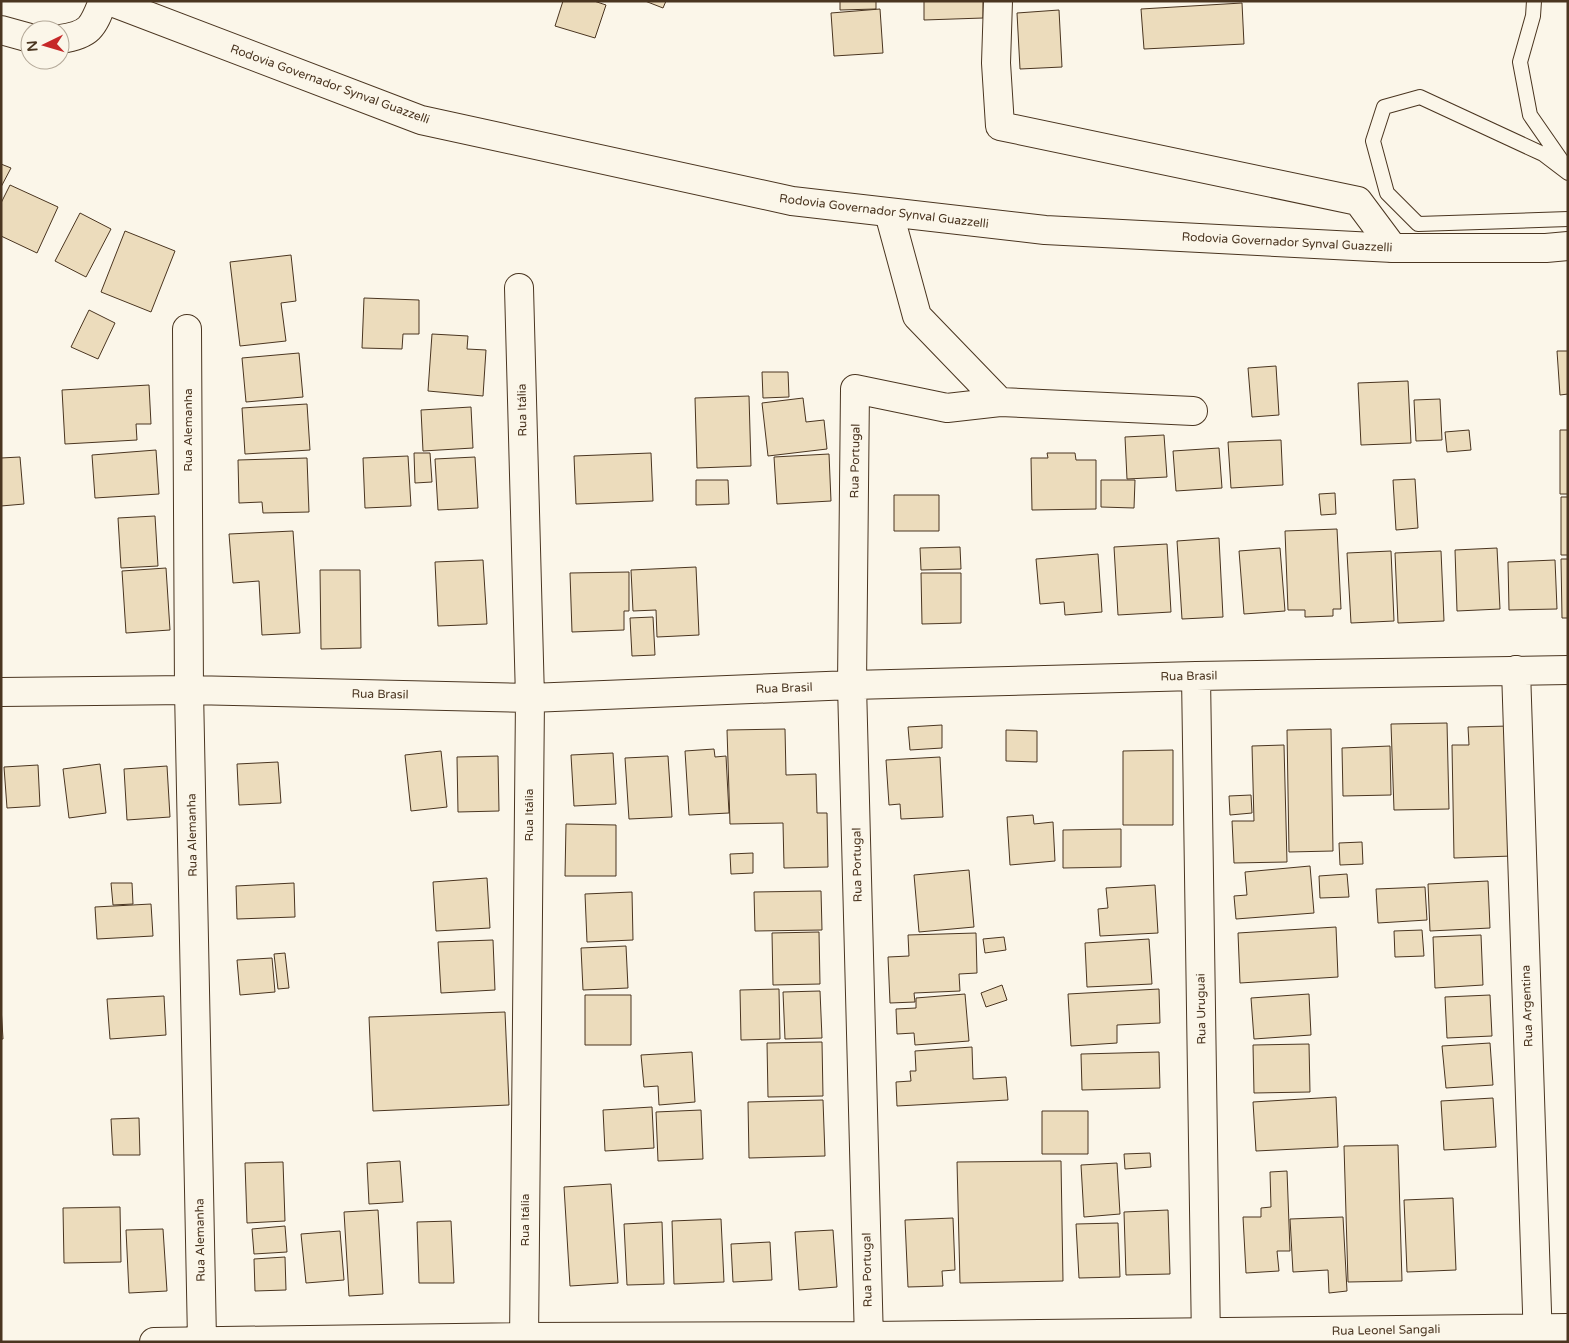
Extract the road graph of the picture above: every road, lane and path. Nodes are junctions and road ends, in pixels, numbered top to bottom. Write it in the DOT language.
graph roads {
  1 [pos="104,1"];
  2 [pos="109,1"];
  3 [pos="998,1"];
  4 [pos="1534,1"];
  5 [pos="1,30"];
  6 [pos="20,35"];
  7 [pos="70,37"];
  8 [pos="1568,172"];
  9 [pos="889,213"];
  10 [pos="1568,219"];
  11 [pos="1568,246"];
  12 [pos="1393,248"];
  13 [pos="519,288"];
  14 [pos="187,329"];
  15 [pos="1000,402"];
  16 [pos="1193,411"];
  17 [pos="1516,670"];
  18 [pos="1568,670"];
  19 [pos="1196,676"];
  20 [pos="852,685"];
  21 [pos="189,690"];
  22 [pos="1,692"];
  23 [pos="530,698"];
  24 [pos="1568,1328"];
  25 [pos="1538,1335"];
  26 [pos="1206,1337"];
  27 [pos="524,1339"];
  28 [pos="869,1339"];
  29 [pos="202,1340"];
  30 [pos="154,1342"];
  1 -- 7 [label="street"];
  2 -- 9 [label="street, Rodovia Governador Synval Guazzelli"];
  3 -- 12 [label="street"];
  4 -- 8 [label="lane"];
  5 -- 6 [label="street"];
  8 -- 10 [label="lane"];
  9 -- 12 [label="street, Rodovia Governador Synval Guazzelli"];
  9 -- 15 [label="street"];
  11 -- 12 [label="street, Rodovia Governador Synval Guazzelli"];
  13 -- 23 [label="street, Rua Itália"];
  14 -- 21 [label="street, Rua Alemanha"];
  15 -- 16 [label="street"];
  15 -- 20 [label="street, Rua Portugal"];
  17 -- 18 [label="street, Rua Brasil"];
  17 -- 19 [label="street, Rua Brasil"];
  17 -- 25 [label="street, Rua Argentina"];
  19 -- 20 [label="street, Rua Brasil"];
  19 -- 26 [label="street, Rua Uruguai"];
  20 -- 23 [label="street, Rua Brasil"];
  20 -- 28 [label="street, Rua Portugal"];
  21 -- 22 [label="street, Rua Brasil"];
  21 -- 23 [label="street, Rua Brasil"];
  21 -- 29 [label="street, Rua Alemanha"];
  23 -- 27 [label="street, Rua Itália"];
  24 -- 25 [label="street, Rua Leonel Sangali"];
  25 -- 26 [label="street, Rua Leonel Sangali"];
  26 -- 28 [label="street, Rua Leonel Sangali"];
  27 -- 28 [label="street, Rua Leonel Sangali"];
  27 -- 29 [label="street, Rua Leonel Sangali"];
  29 -- 30 [label="street, Rua Leonel Sangali"];
}
